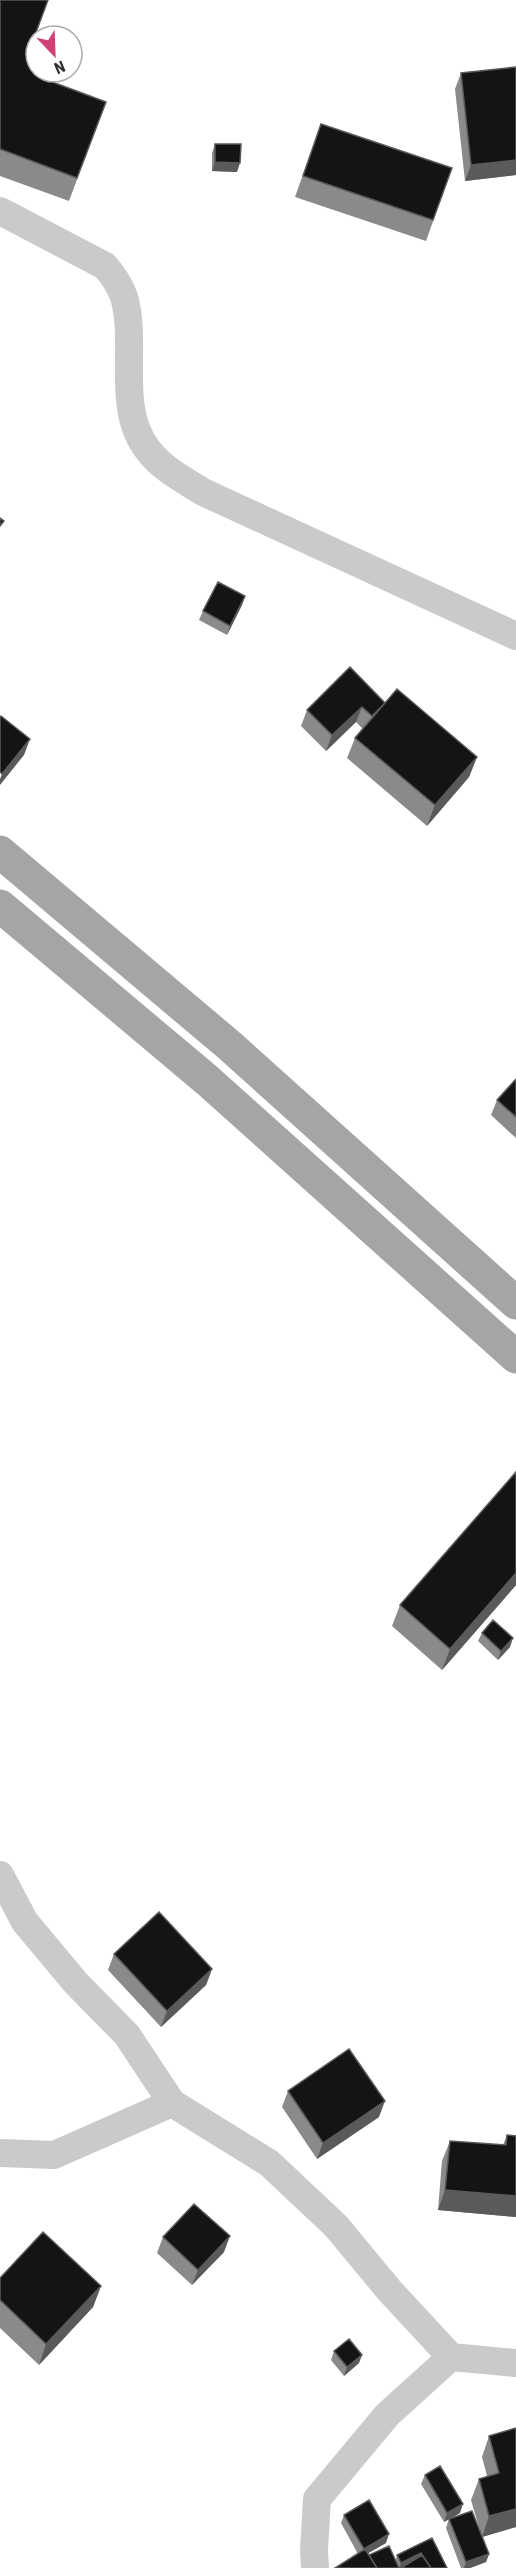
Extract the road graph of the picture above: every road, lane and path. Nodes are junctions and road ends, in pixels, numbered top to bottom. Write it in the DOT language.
graph roads {
  1 [pos="0,211"];
  2 [pos="516,636"];
  3 [pos="0,852"];
  4 [pos="0,906"];
  5 [pos="516,1303"];
  6 [pos="516,1357"];
  7 [pos="0,1875"];
  8 [pos="172,2103"];
  9 [pos="0,2153"];
  10 [pos="451,2357"];
  11 [pos="516,2363"];
  12 [pos="315,2568"];
  1 -- 2 [label="street"];
  3 -- 5 [label="main road"];
  4 -- 6 [label="main road"];
  7 -- 8 [label="street"];
  8 -- 9 [label="street"];
  8 -- 10 [label="street"];
  10 -- 11 [label="street"];
  10 -- 12 [label="street"];
}
